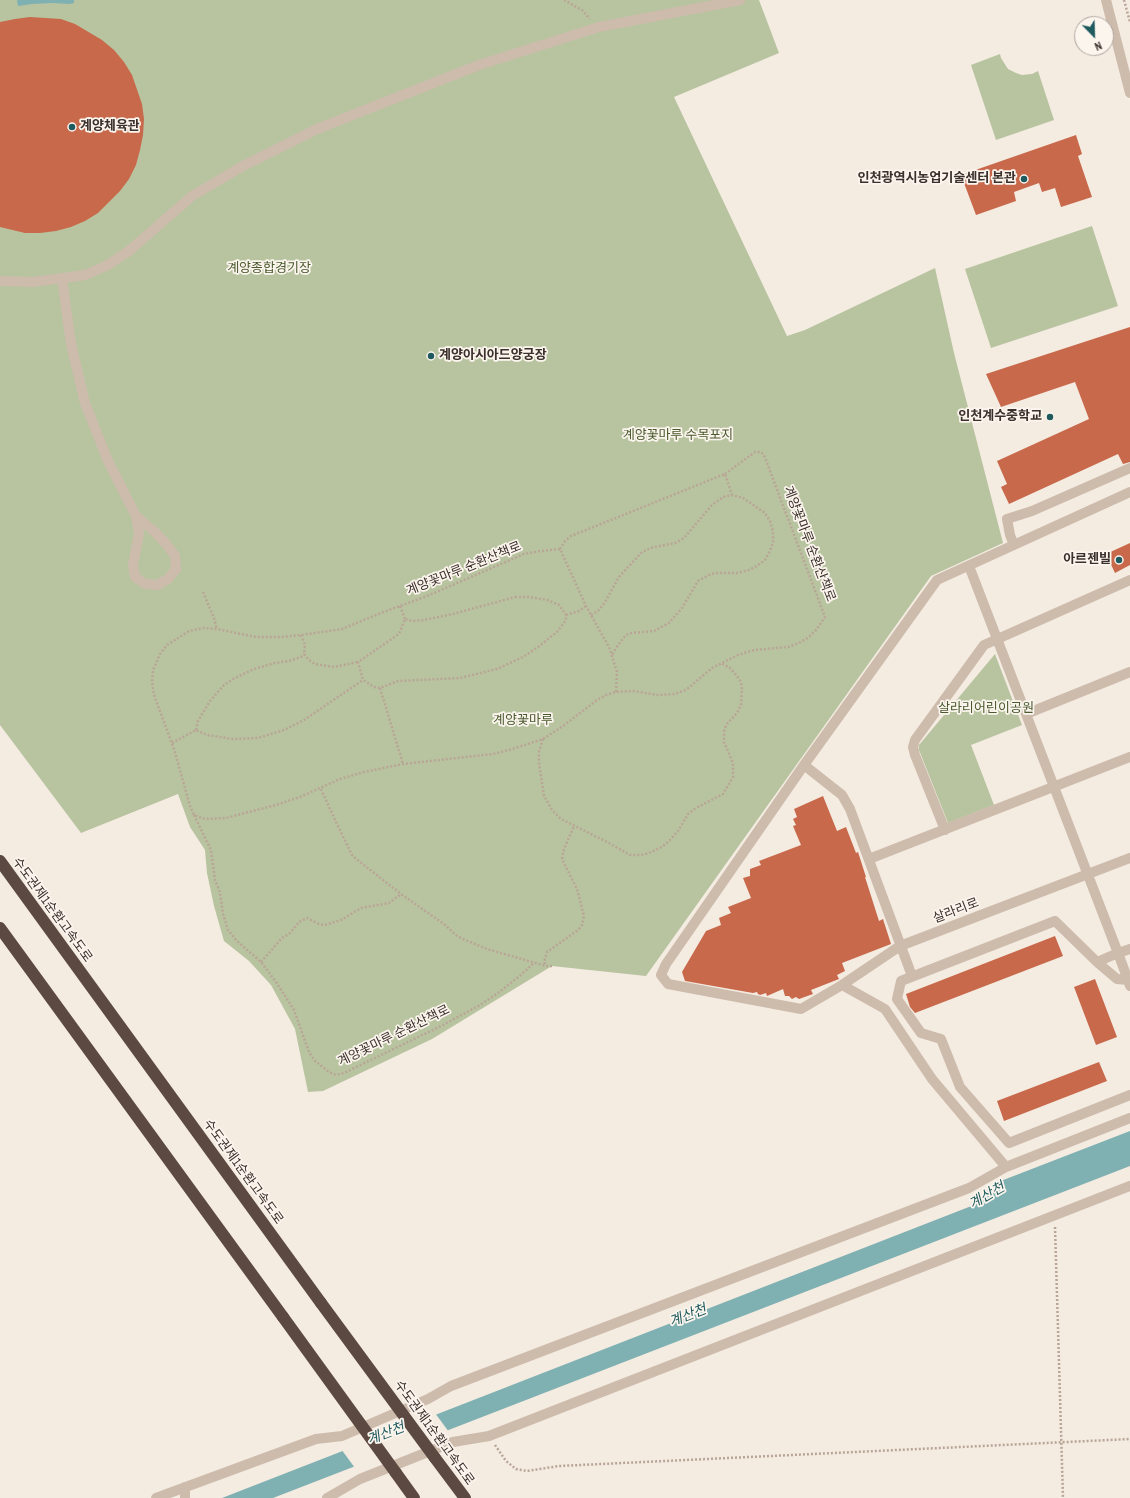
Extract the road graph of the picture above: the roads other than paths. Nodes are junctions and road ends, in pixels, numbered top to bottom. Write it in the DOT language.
graph roads {
  1 [pos="740,0"];
  2 [pos="1106,0"];
  3 [pos="1130,94"];
  4 [pos="62,279"];
  5 [pos="0,281"];
  6 [pos="1130,468"];
  7 [pos="1130,492"];
  8 [pos="136,516"];
  9 [pos="1014,545"];
  10 [pos="969,566"];
  11 [pos="1130,580"];
  12 [pos="997,639"];
  13 [pos="1130,672"];
  14 [pos="1026,714"];
  15 [pos="1130,757"];
  16 [pos="804,765"];
  17 [pos="1054,787"];
  18 [pos="945,830"];
  19 [pos="1130,858"];
  20 [pos="869,859"];
  21 [pos="0,862"];
  22 [pos="1088,874"];
  23 [pos="0,928"];
  24 [pos="900,946"];
  25 [pos="1130,949"];
  26 [pos="1118,953"];
  27 [pos="1097,962"];
  28 [pos="912,976"];
  29 [pos="1129,982"];
  30 [pos="842,985"];
  31 [pos="1130,1095"];
  32 [pos="1130,1118"];
  33 [pos="1006,1167"];
  34 [pos="1130,1186"];
  35 [pos="185,1492"];
  36 [pos="156,1498"];
  37 [pos="327,1498"];
  38 [pos="414,1498"];
  39 [pos="464,1498"];
  1 -- 4 [label="street"];
  2 -- 3 [label="street"];
  4 -- 5 [label="street"];
  4 -- 8 [label="street"];
  6 -- 9 [label="street"];
  7 -- 9 [label="street"];
  8 -- 8 [label="street"];
  9 -- 10 [label="street"];
  10 -- 12 [label="street"];
  10 -- 16 [label="street"];
  11 -- 12 [label="street"];
  12 -- 14 [label="street"];
  12 -- 18 [label="street"];
  13 -- 14 [label="street"];
  14 -- 17 [label="street"];
  15 -- 17 [label="street"];
  16 -- 20 [label="street"];
  16 -- 30 [label="street, 살라리로"];
  17 -- 18 [label="street"];
  17 -- 22 [label="street"];
  18 -- 20 [label="street"];
  19 -- 22 [label="street, 살라리로"];
  20 -- 24 [label="street"];
  21 -- 39 [label="highway, 수도권제1순환고속도로, bridge"];
  22 -- 24 [label="street, 살라리로"];
  22 -- 26 [label="street"];
  23 -- 38 [label="highway, bridge"];
  24 -- 28 [label="street"];
  24 -- 30 [label="street, 살라리로"];
  25 -- 26 [label="street"];
  26 -- 27 [label="street"];
  26 -- 29 [label="street"];
  27 -- 28 [label="street"];
  27 -- 29 [label="street"];
  28 -- 31 [label="street"];
  30 -- 33 [label="street"];
  32 -- 33 [label="street"];
  33 -- 35 [label="street"];
  34 -- 37 [label="street"];
  35 -- 36 [label="street"];
}
